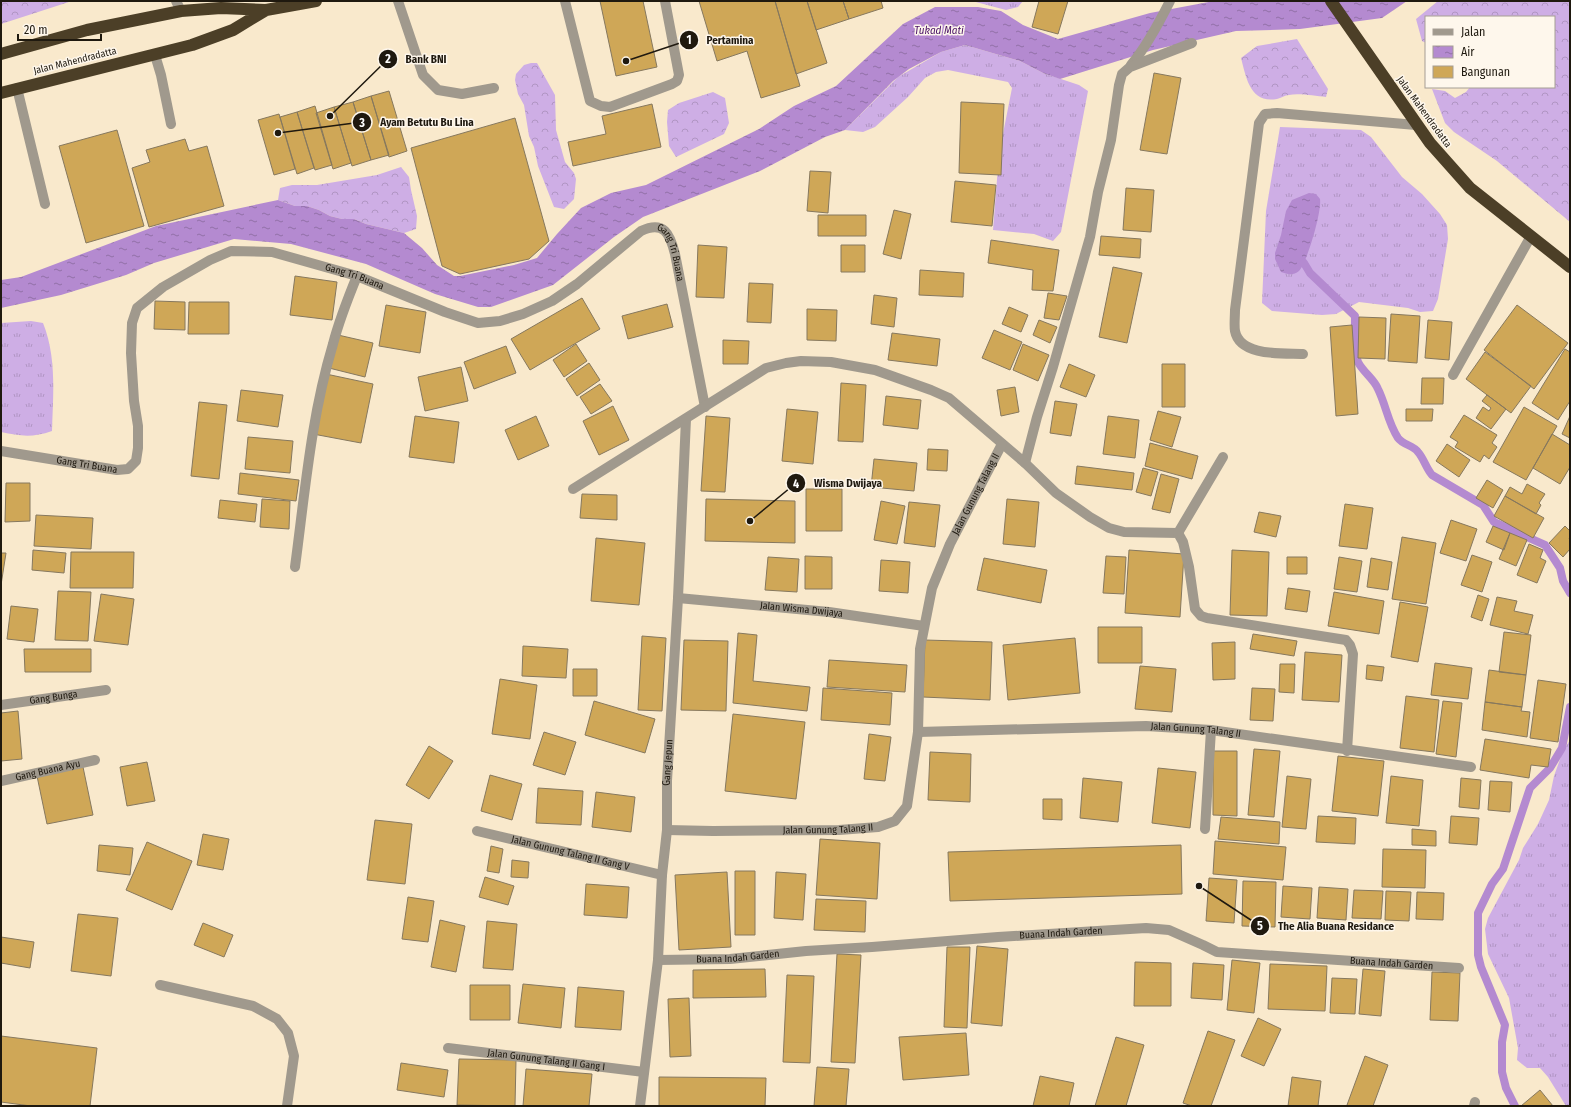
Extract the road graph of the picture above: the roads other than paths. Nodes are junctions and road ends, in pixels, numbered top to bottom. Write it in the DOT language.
graph roads {
  1 [pos="316,1"];
  2 [pos="398,1"];
  3 [pos="565,1"];
  4 [pos="665,1"];
  5 [pos="1170,1"];
  6 [pos="1331,1"];
  7 [pos="219,4"];
  8 [pos="178,6"];
  9 [pos="266,10"];
  10 [pos="1192,43"];
  11 [pos="1,54"];
  12 [pos="155,55"];
  13 [pos="1130,67"];
  14 [pos="16,88"];
  15 [pos="494,88"];
  16 [pos="1,93"];
  17 [pos="171,124"];
  18 [pos="1416,125"];
  19 [pos="46,204"];
  20 [pos="1531,236"];
  21 [pos="1570,267"];
  22 [pos="357,276"];
  23 [pos="1303,354"];
  24 [pos="1453,375"];
  25 [pos="704,407"];
  26 [pos="686,419"];
  27 [pos="1002,444"];
  28 [pos="1,451"];
  29 [pos="1223,457"];
  30 [pos="1025,463"];
  31 [pos="573,489"];
  32 [pos="1178,533"];
  33 [pos="296,566"];
  34 [pos="678,598"];
  35 [pos="924,626"];
  36 [pos="106,690"];
  37 [pos="1,706"];
  38 [pos="1211,730"];
  39 [pos="918,732"];
  40 [pos="1347,751"];
  41 [pos="95,760"];
  42 [pos="1471,768"];
  43 [pos="1,781"];
  44 [pos="1205,829"];
  45 [pos="667,830"];
  46 [pos="477,831"];
  47 [pos="662,875"];
  48 [pos="658,960"];
  49 [pos="1459,968"];
  50 [pos="160,985"];
  51 [pos="448,1048"];
  52 [pos="644,1072"];
  53 [pos="287,1106"];
  54 [pos="640,1106"];
  1 -- 9 [label="highway, Jalan Mahendradatta"];
  2 -- 15 [label="street"];
  3 -- 4 [label="street"];
  5 -- 13 [label="street"];
  6 -- 18 [label="highway, Jalan Mahendradatta"];
  7 -- 8 [label="highway, Jalan Mahendradatta"];
  7 -- 9 [label="highway, Jalan Mahendradatta"];
  8 -- 11 [label="highway, Jalan Mahendradatta"];
  9 -- 12 [label="highway, Jalan Mahendradatta"];
  10 -- 13 [label="street"];
  12 -- 14 [label="highway, Jalan Mahendradatta"];
  12 -- 17 [label="street"];
  13 -- 30 [label="street"];
  14 -- 16 [label="highway, Jalan Mahendradatta"];
  14 -- 19 [label="street"];
  18 -- 20 [label="highway, Jalan Mahendradatta"];
  18 -- 23 [label="street"];
  20 -- 21 [label="highway, Jalan Mahendradatta"];
  20 -- 24 [label="street"];
  22 -- 25 [label="street, Gang Tri Buana"];
  22 -- 28 [label="street, Gang Tri Buana"];
  22 -- 33 [label="street"];
  25 -- 26 [label="street"];
  25 -- 27 [label="street"];
  26 -- 31 [label="street"];
  26 -- 34 [label="street, Gang Jepun"];
  27 -- 30 [label="street"];
  27 -- 35 [label="street, Jalan Gunung Talang II"];
  29 -- 32 [label="street"];
  30 -- 32 [label="street"];
  32 -- 40 [label="street"];
  34 -- 35 [label="street, Jalan Wisma Dwijaya"];
  34 -- 45 [label="street, Gang Jepun"];
  35 -- 39 [label="street, Jalan Gunung Talang II"];
  36 -- 37 [label="street, Gang Bunga"];
  38 -- 39 [label="street, Jalan Gunung Talang II"];
  38 -- 40 [label="street, Jalan Gunung Talang II"];
  38 -- 44 [label="street"];
  39 -- 45 [label="street, Jalan Gunung Talang II"];
  40 -- 42 [label="street, Jalan Gunung Talang II"];
  41 -- 43 [label="street, Gang Buana Ayu"];
  45 -- 47 [label="street, Gang Jepun"];
  46 -- 47 [label="street, Jalan Gunung Talang II Gang V"];
  47 -- 48 [label="street, Gang Jepun"];
  48 -- 49 [label="street, Buana Indah Garden"];
  48 -- 52 [label="street, Gang Jepun"];
  50 -- 53 [label="street"];
  51 -- 52 [label="street, Jalan Gunung Talang II Gang I"];
  52 -- 54 [label="street, Gang Jepun"];
}
